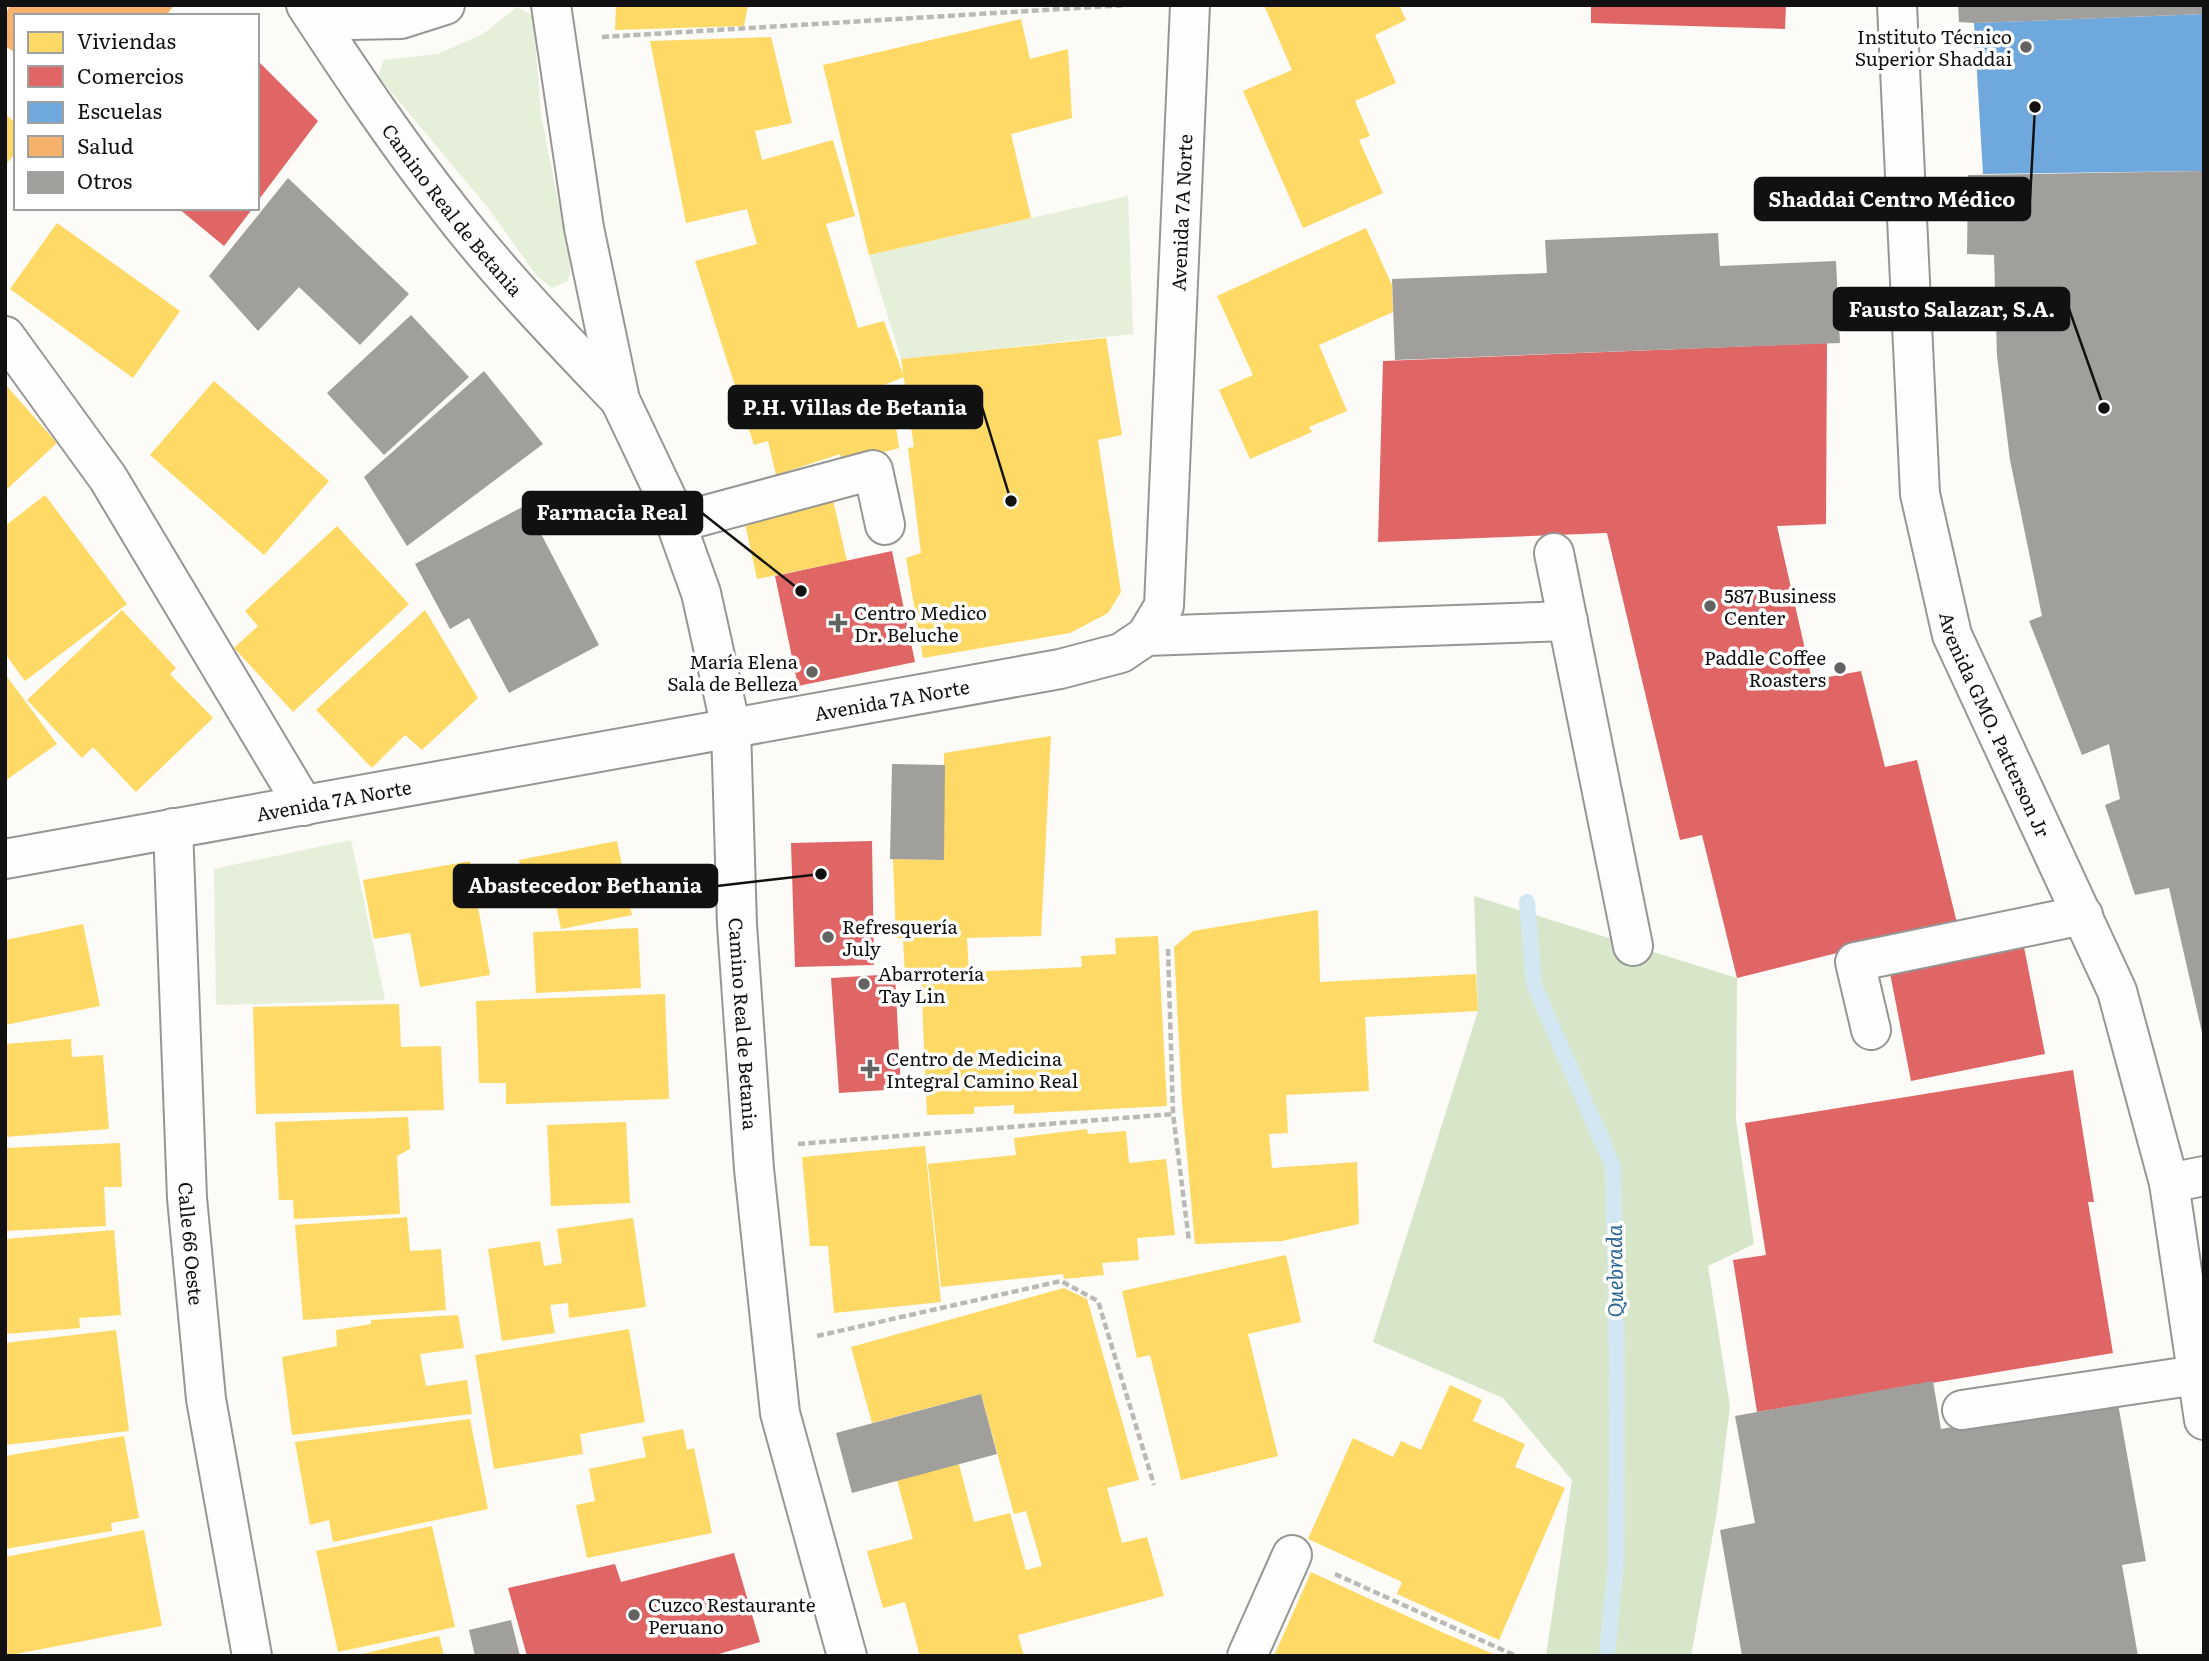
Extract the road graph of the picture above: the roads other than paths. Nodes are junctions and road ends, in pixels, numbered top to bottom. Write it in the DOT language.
graph roads {
  1 [pos="306,5"];
  2 [pos="312,5"];
  3 [pos="445,5"];
  4 [pos="551,5"];
  5 [pos="1190,5"];
  6 [pos="1897,5"];
  7 [pos="5,336"];
  8 [pos="620,400"];
  9 [pos="676,523"];
  10 [pos="885,525"];
  11 [pos="1555,553"];
  12 [pos="1569,621"];
  13 [pos="1146,636"];
  14 [pos="731,728"];
  15 [pos="304,806"];
  16 [pos="173,828"];
  17 [pos="5,859"];
  18 [pos="2082,915"];
  19 [pos="1633,947"];
  20 [pos="1871,1030"];
  21 [pos="2186,1180"];
  22 [pos="2197,1375"];
  23 [pos="1962,1409"];
  24 [pos="2204,1420"];
  25 [pos="1292,1555"];
  26 [pos="252,1656"];
  27 [pos="846,1656"];
  28 [pos="1247,1656"];
  1 -- 8 [label="street, Camino Real de Betania"];
  2 -- 3 [label="street"];
  4 -- 8 [label="street, Camino Real de Betania"];
  5 -- 13 [label="street, Avenida 7A Norte"];
  6 -- 18 [label="street, Avenida GMO. Patterson Jr"];
  7 -- 15 [label="street"];
  8 -- 9 [label="street, Camino Real de Betania"];
  9 -- 10 [label="street"];
  9 -- 14 [label="street, Camino Real de Betania"];
  11 -- 12 [label="street"];
  12 -- 13 [label="street"];
  12 -- 19 [label="street"];
  13 -- 14 [label="street, Avenida 7A Norte"];
  14 -- 15 [label="street, Avenida 7A Norte"];
  14 -- 27 [label="street, Camino Real de Betania"];
  15 -- 16 [label="street, Avenida 7A Norte"];
  16 -- 17 [label="street, Avenida 7A Norte"];
  16 -- 26 [label="street, Calle 66 Oeste"];
  18 -- 20 [label="street"];
  18 -- 21 [label="street, Avenida GMO. Patterson Jr"];
  21 -- 22 [label="street, Avenida GMO. Patterson Jr"];
  22 -- 23 [label="street"];
  22 -- 24 [label="street, Avenida GMO. Patterson Jr"];
  25 -- 28 [label="street"];
}
